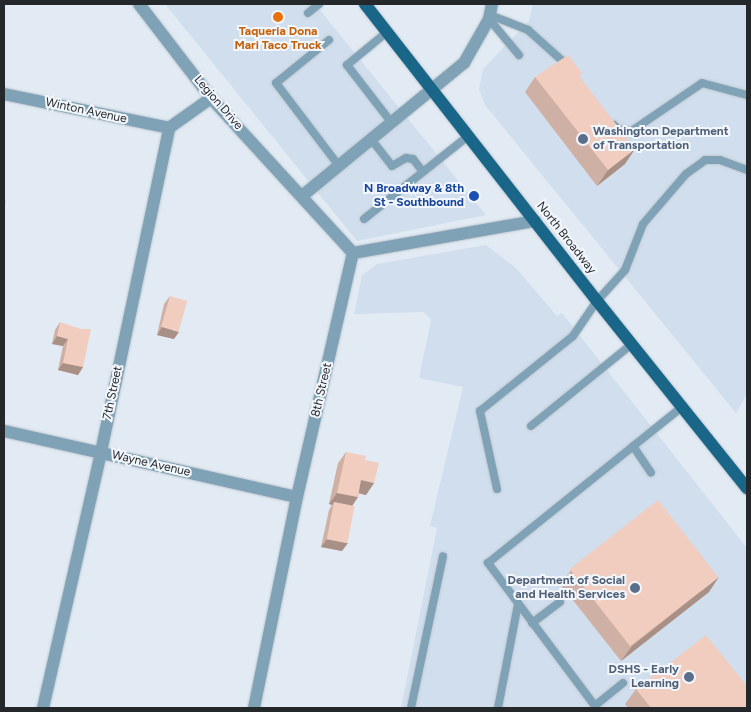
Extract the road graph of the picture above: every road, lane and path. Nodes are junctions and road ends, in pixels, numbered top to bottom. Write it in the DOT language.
graph roads {
  1 [pos="139,4"];
  2 [pos="319,4"];
  3 [pos="365,4"];
  4 [pos="308,13"];
  5 [pos="491,13"];
  6 [pos="388,32"];
  7 [pos="329,40"];
  8 [pos="519,55"];
  9 [pos="571,70"];
  10 [pos="431,89"];
  11 [pos="4,94"];
  12 [pos="747,95"];
  13 [pos="211,98"];
  14 [pos="606,114"];
  15 [pos="391,122"];
  16 [pos="169,128"];
  17 [pos="468,136"];
  18 [pos="371,139"];
  19 [pos="339,166"];
  20 [pos="747,170"];
  21 [pos="423,172"];
  22 [pos="302,196"];
  23 [pos="364,219"];
  24 [pos="535,221"];
  25 [pos="353,253"];
  26 [pos="597,301"];
  27 [pos="632,344"];
  28 [pos="682,407"];
  29 [pos="531,426"];
  30 [pos="4,431"];
  31 [pos="633,446"];
  32 [pos="101,452"];
  33 [pos="651,473"];
  34 [pos="747,488"];
  35 [pos="497,490"];
  36 [pos="297,497"];
  37 [pos="443,556"];
  38 [pos="560,602"];
  39 [pos="518,604"];
  40 [pos="532,623"];
  41 [pos="623,683"];
  42 [pos="43,708"];
  43 [pos="254,708"];
  44 [pos="411,708"];
  45 [pos="498,708"];
  1 -- 13 [label="street, Legion Drive"];
  2 -- 4 [label="lane"];
  3 -- 6 [label="main road, North Broadway"];
  5 -- 8 [label="lane"];
  5 -- 9 [label="lane"];
  5 -- 10 [label="street"];
  6 -- 10 [label="main road, North Broadway"];
  6 -- 15 [label="lane"];
  7 -- 19 [label="lane"];
  10 -- 15 [label="street"];
  10 -- 17 [label="main road, North Broadway"];
  11 -- 16 [label="street, Winton Avenue"];
  12 -- 14 [label="lane"];
  13 -- 16 [label="street"];
  13 -- 22 [label="street, Legion Drive"];
  15 -- 18 [label="street"];
  16 -- 32 [label="street, 7th Street"];
  17 -- 21 [label="lane"];
  17 -- 24 [label="main road, North Broadway"];
  18 -- 19 [label="street"];
  18 -- 21 [label="lane"];
  19 -- 22 [label="street"];
  20 -- 26 [label="lane"];
  21 -- 23 [label="lane"];
  22 -- 25 [label="street, Legion Drive"];
  24 -- 25 [label="street"];
  24 -- 26 [label="main road, North Broadway"];
  25 -- 36 [label="street, 8th Street"];
  26 -- 27 [label="main road, North Broadway"];
  26 -- 35 [label="lane"];
  27 -- 28 [label="main road, North Broadway"];
  27 -- 29 [label="lane"];
  28 -- 31 [label="lane"];
  28 -- 34 [label="main road, North Broadway"];
  30 -- 32 [label="street, Wayne Avenue"];
  31 -- 33 [label="lane"];
  31 -- 39 [label="lane"];
  32 -- 36 [label="street, Wayne Avenue"];
  32 -- 42 [label="street, 7th Street"];
  36 -- 43 [label="street, 8th Street"];
  37 -- 44 [label="lane"];
  38 -- 40 [label="lane"];
  39 -- 40 [label="lane"];
  39 -- 45 [label="lane"];
  40 -- 41 [label="lane"];
}
